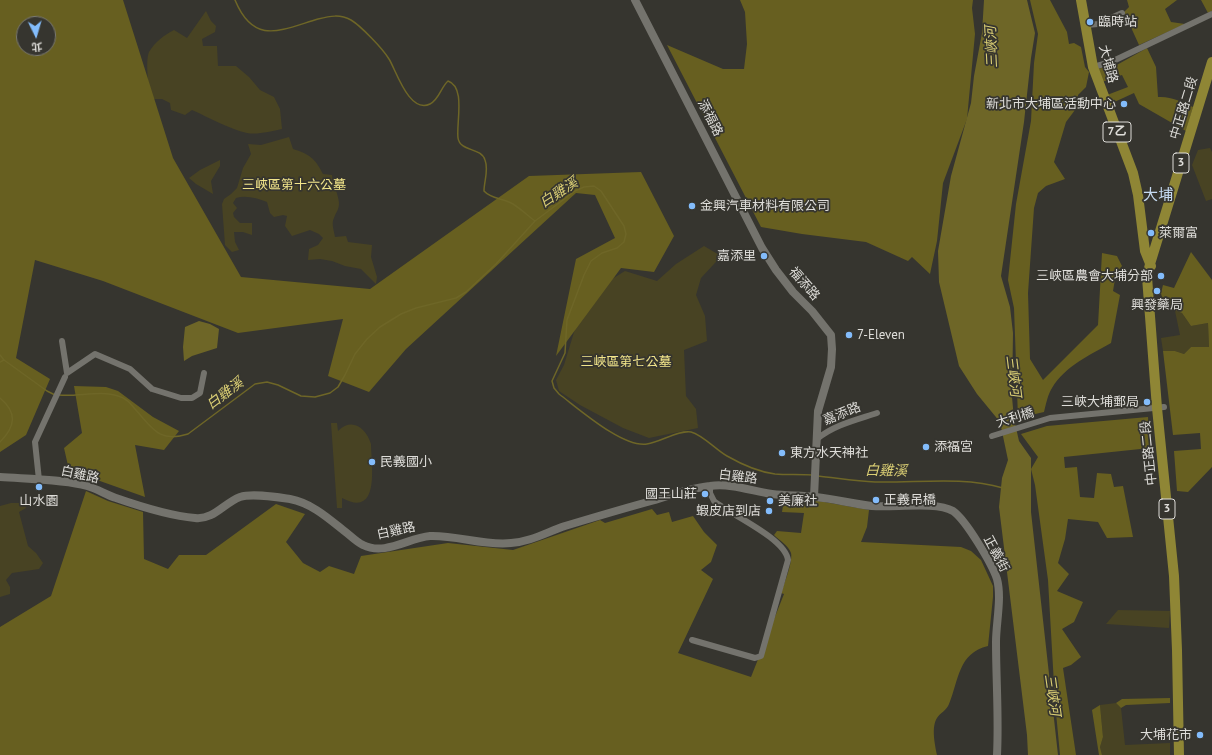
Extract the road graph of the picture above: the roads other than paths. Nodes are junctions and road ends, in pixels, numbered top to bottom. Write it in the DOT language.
graph roads {
  1 [pos="635,0"];
  2 [pos="1081,0"];
  3 [pos="1122,13"];
  4 [pos="1212,14"];
  5 [pos="1086,25"];
  6 [pos="1212,62"];
  7 [pos="1093,67"];
  8 [pos="1212,84"];
  9 [pos="762,248"];
  10 [pos="1152,267"];
  11 [pos="62,341"];
  12 [pos="204,373"];
  13 [pos="65,377"];
  14 [pos="1160,408"];
  15 [pos="877,413"];
  16 [pos="992,436"];
  17 [pos="817,439"];
  18 [pos="0,477"];
  19 [pos="39,480"];
  20 [pos="710,486"];
  21 [pos="814,497"];
  22 [pos="692,640"];
  23 [pos="997,755"];
  24 [pos="1179,755"];
  25 [pos="1185,755"];
  1 -- 9 [label="street, 添福路"];
  2 -- 5 [label="main road, 大埔路 / 7乙"];
  3 -- 5 [label="street"];
  4 -- 7 [label="street"];
  5 -- 7 [label="main road, 大埔路 / 7乙"];
  6 -- 10 [label="main road, 中正路二段 / 3"];
  7 -- 10 [label="main road, 大埔路 / 7乙"];
  8 -- 10 [label="main road, 中正路二段 / 3"];
  9 -- 17 [label="street, 福添路"];
  10 -- 14 [label="main road, 中正路二段 / 3"];
  11 -- 12 [label="street"];
  13 -- 19 [label="street"];
  14 -- 16 [label="street, 大利橋"];
  14 -- 24 [label="main road, 中正路二段 / 3"];
  14 -- 25 [label="main road, 中正路二段 / 3"];
  15 -- 17 [label="street, 嘉添路"];
  17 -- 21 [label="street"];
  18 -- 19 [label="street, 白雞路"];
  19 -- 20 [label="street, 白雞路"];
  20 -- 21 [label="street, 白雞路"];
  20 -- 22 [label="street"];
  21 -- 23 [label="street, 正義街"];
}
